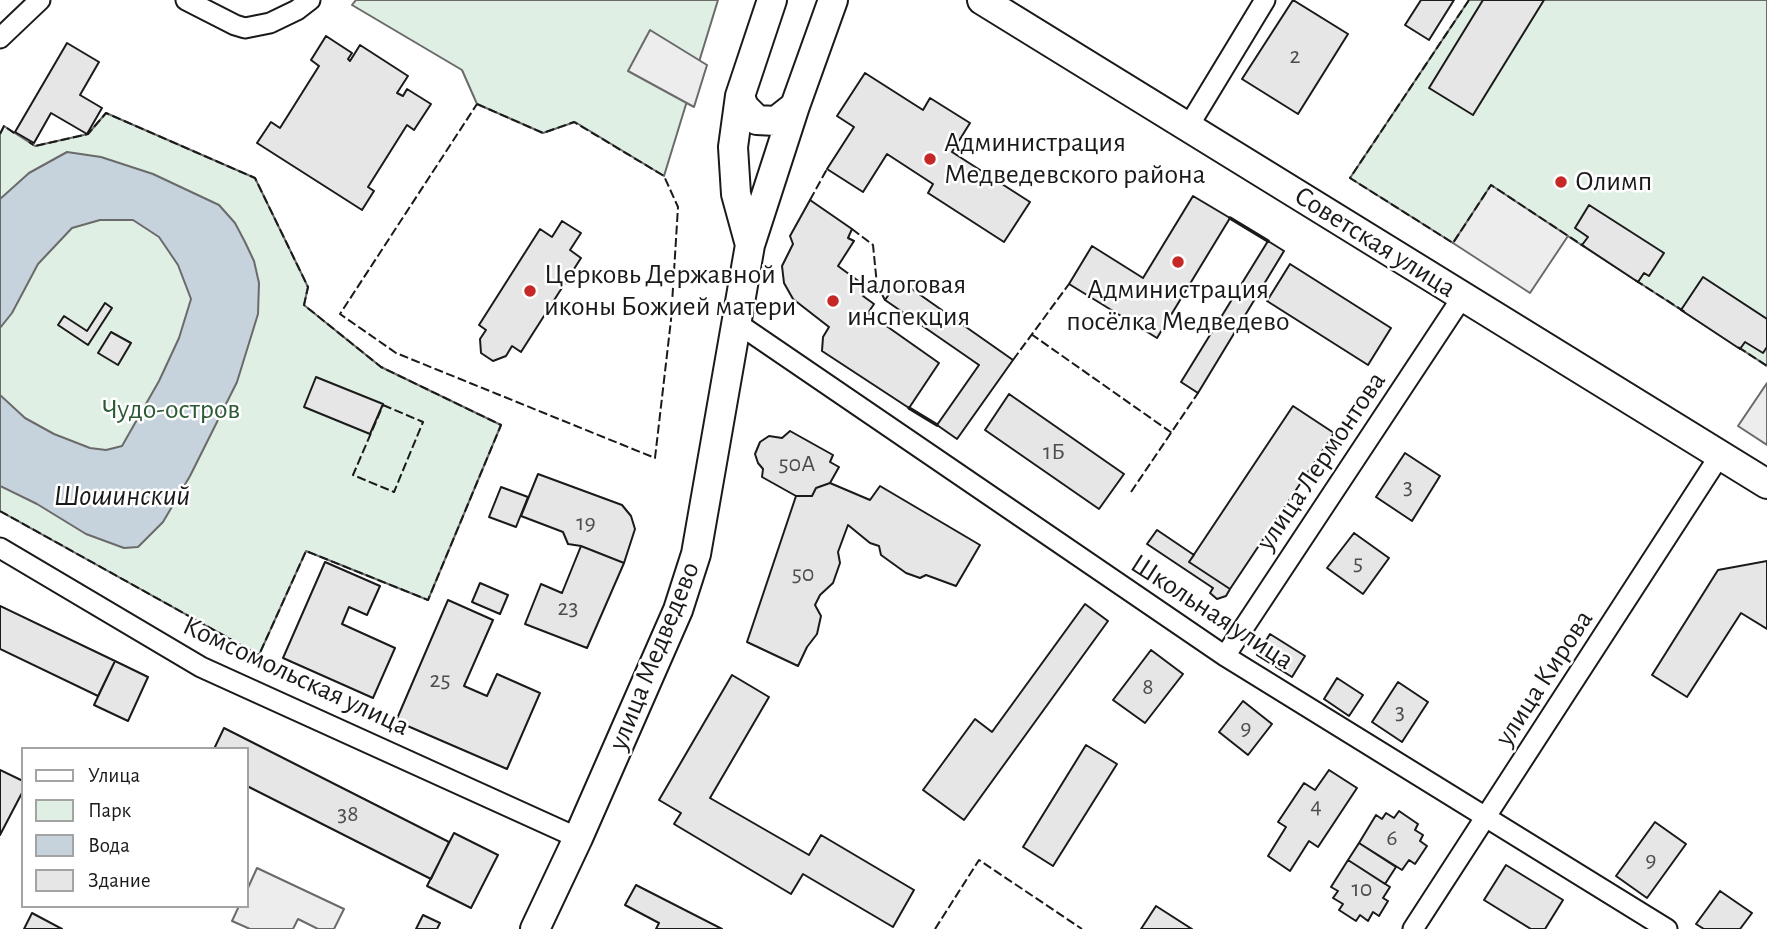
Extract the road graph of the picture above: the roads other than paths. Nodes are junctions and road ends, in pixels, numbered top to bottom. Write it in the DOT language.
graph roads {
  1 [pos="40,0"];
  2 [pos="186,0"];
  3 [pos="772,0"];
  4 [pos="833,0"];
  5 [pos="982,0"];
  6 [pos="1265,0"];
  7 [pos="304,5"];
  8 [pos="0,38"];
  9 [pos="740,96"];
  10 [pos="795,106"];
  11 [pos="1188,127"];
  12 [pos="750,245"];
  13 [pos="1463,296"];
  14 [pos="737,323"];
  15 [pos="1720,455"];
  16 [pos="1767,484"];
  17 [pos="0,548"];
  18 [pos="1225,656"];
  19 [pos="1487,817"];
  20 [pos="578,838"];
  21 [pos="535,929"];
  22 [pos="1413,929"];
  23 [pos="1668,929"];
  1 -- 8 [label="street"];
  2 -- 7 [label="street"];
  3 -- 9 [label="street, улица Медведево"];
  4 -- 10 [label="street, улица Медведево"];
  5 -- 11 [label="street, Советская улица"];
  6 -- 11 [label="street"];
  9 -- 10 [label="street"];
  9 -- 12 [label="street, улица Медведево"];
  10 -- 12 [label="street, улица Медведево"];
  11 -- 13 [label="street, Советская улица"];
  12 -- 14 [label="street, улица Медведево"];
  13 -- 15 [label="street, Советская улица"];
  13 -- 18 [label="street, улица Лермонтова"];
  14 -- 18 [label="street, Школьная улица"];
  14 -- 20 [label="street, улица Медведево"];
  15 -- 16 [label="street, Советская улица"];
  15 -- 19 [label="street, улица Кирова"];
  17 -- 20 [label="street, Комсомольская улица"];
  18 -- 19 [label="street, Школьная улица"];
  19 -- 22 [label="street, улица Кирова"];
  19 -- 23 [label="street, Школьная улица"];
  20 -- 21 [label="street, улица Медведево"];
}
